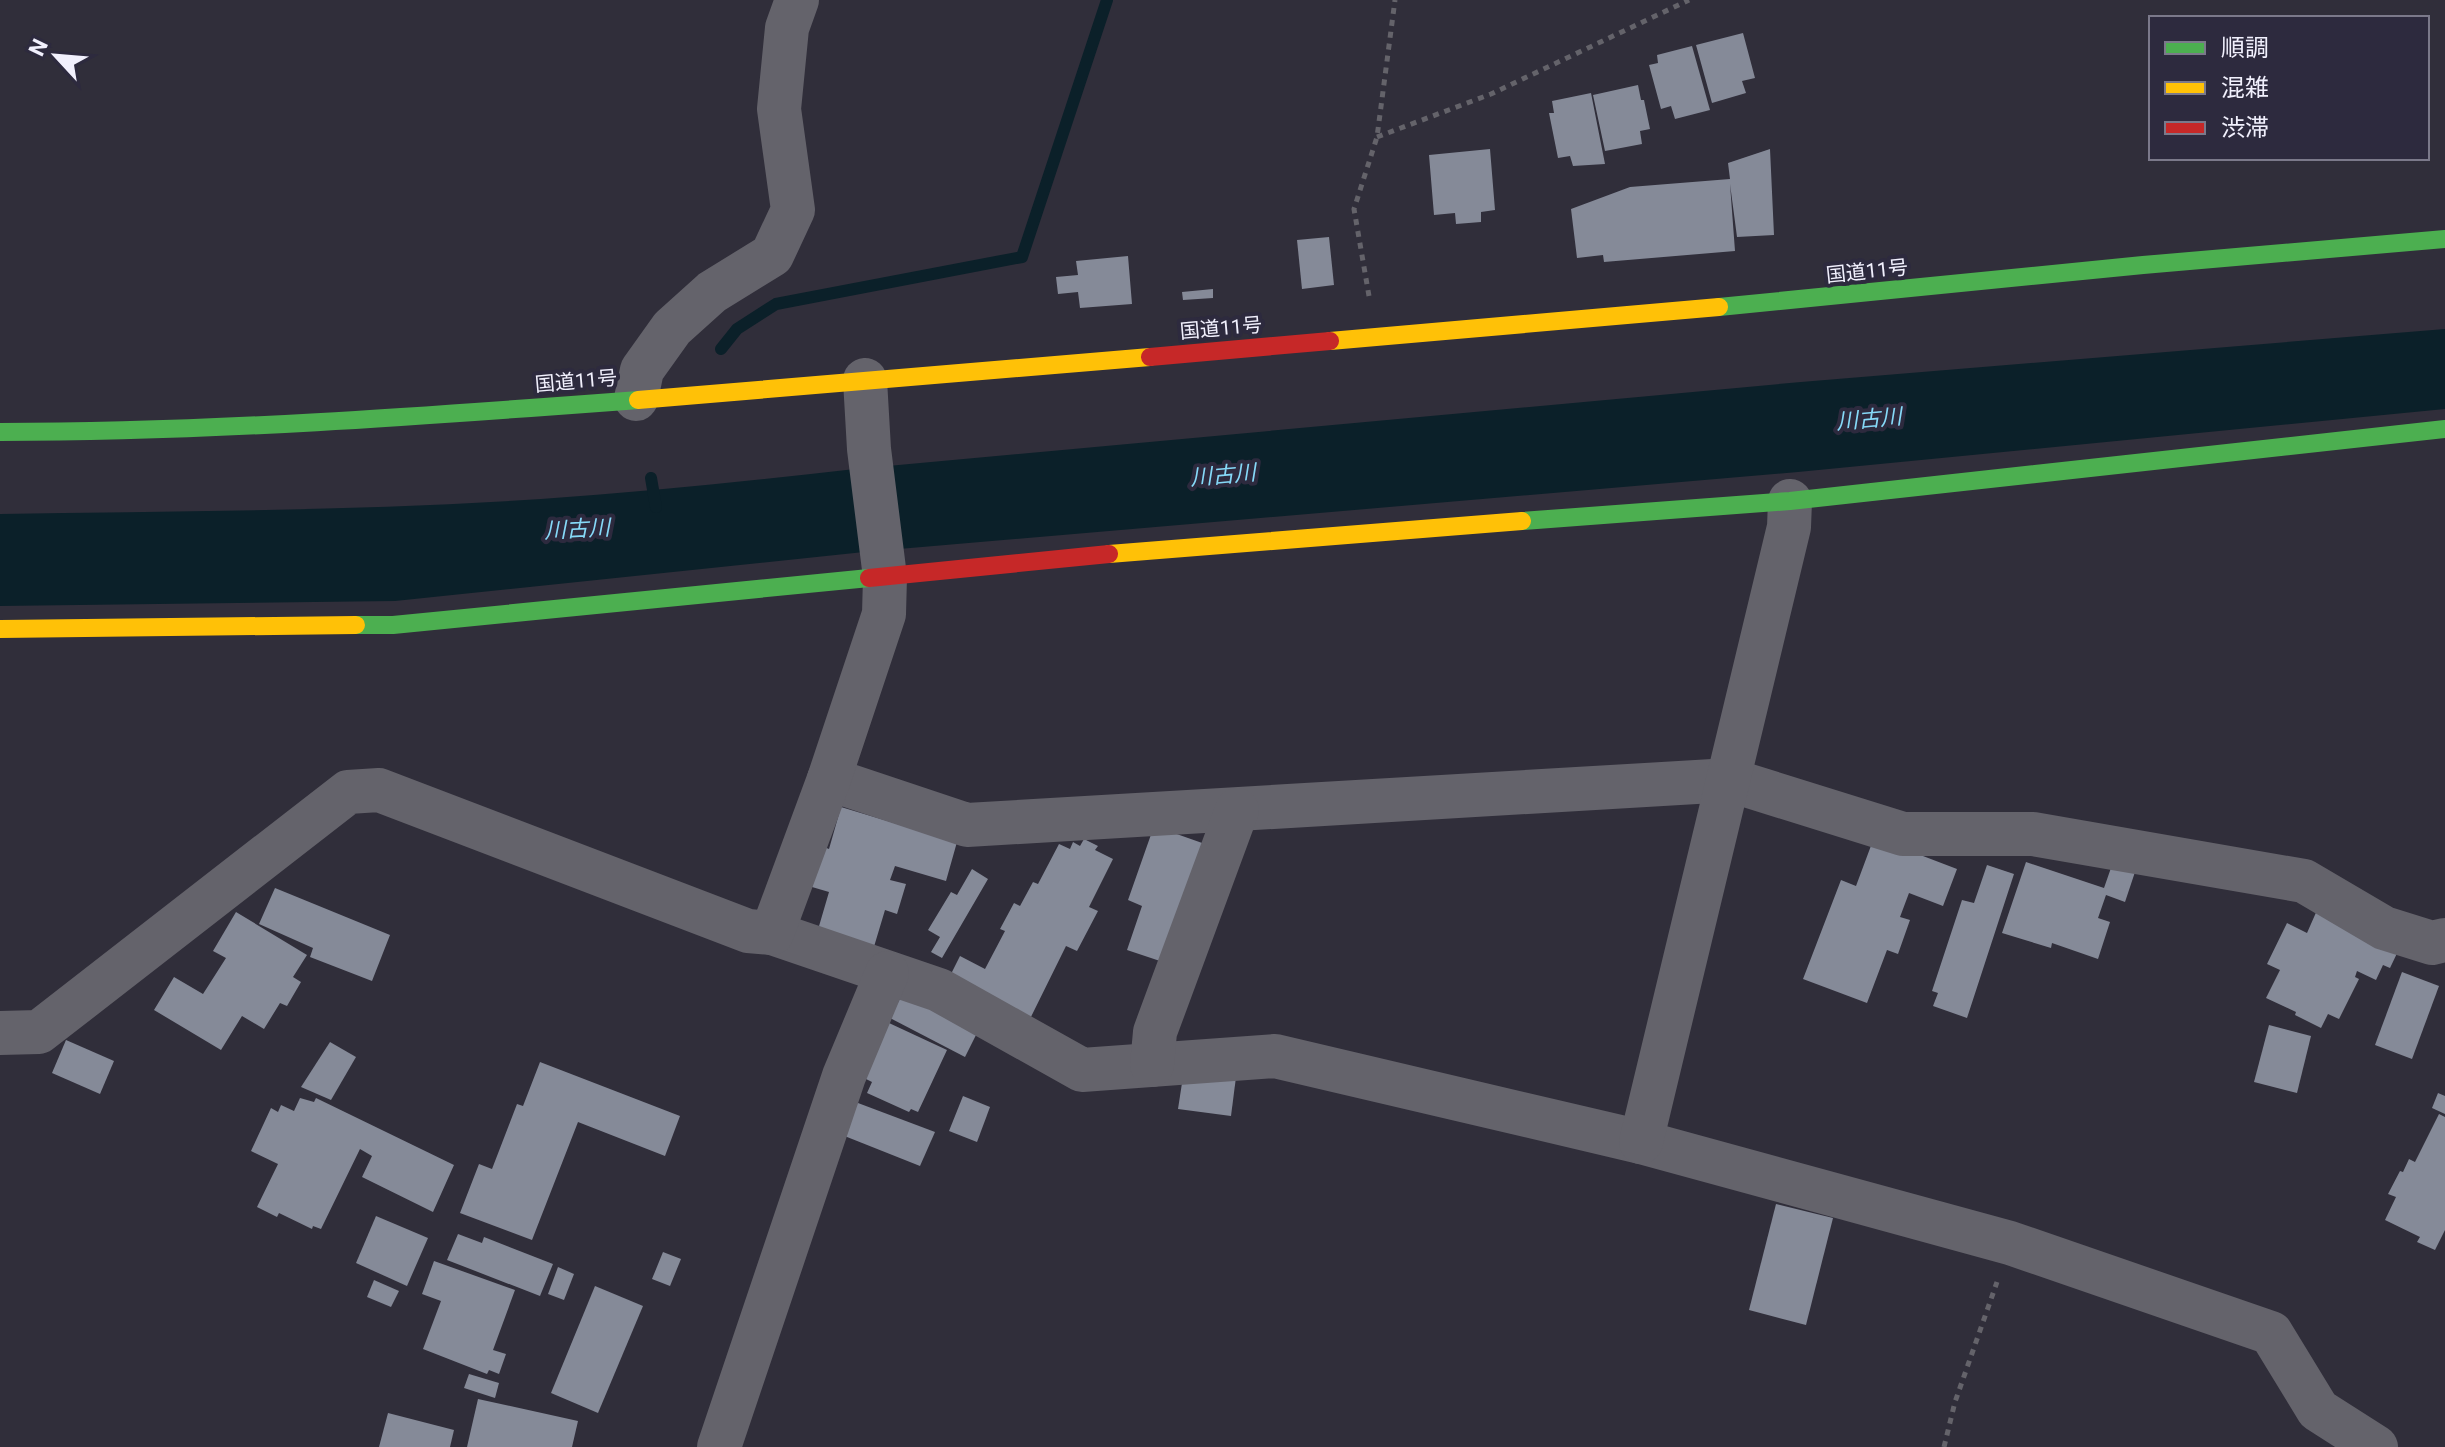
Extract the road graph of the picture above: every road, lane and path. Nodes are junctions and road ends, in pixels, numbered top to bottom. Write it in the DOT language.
graph roads {
  1 [pos="797,0"];
  2 [pos="1395,0"];
  3 [pos="1689,0"];
  4 [pos="1377,137"];
  5 [pos="2445,239"];
  6 [pos="1372,337"];
  7 [pos="865,380"];
  8 [pos="636,399"];
  9 [pos="2445,429"];
  10 [pos="0,432"];
  11 [pos="1790,501"];
  12 [pos="884,569"];
  13 [pos="0,629"];
  14 [pos="829,779"];
  15 [pos="1730,780"];
  16 [pos="1237,810"];
  17 [pos="772,933"];
  18 [pos="2445,940"];
  19 [pos="887,973"];
  20 [pos="0,1033"];
  21 [pos="1152,1065"];
  22 [pos="1641,1142"];
  23 [pos="2010,1243"];
  24 [pos="719,1447"];
  25 [pos="1944,1447"];
  26 [pos="2376,1447"];
  1 -- 8 [label="street"];
  2 -- 4 [label="path"];
  3 -- 4 [label="path"];
  4 -- 6 [label="path"];
  5 -- 6 [label="main road, 国道11号"];
  6 -- 7 [label="main road, 国道11号"];
  7 -- 8 [label="main road, 国道11号"];
  7 -- 12 [label="street"];
  8 -- 10 [label="main road, 国道11号"];
  9 -- 11 [label="main road"];
  11 -- 12 [label="main road"];
  11 -- 15 [label="street"];
  12 -- 13 [label="main road"];
  12 -- 14 [label="street"];
  14 -- 16 [label="street"];
  14 -- 17 [label="street"];
  15 -- 16 [label="street"];
  15 -- 18 [label="street"];
  15 -- 22 [label="street"];
  16 -- 21 [label="street"];
  17 -- 19 [label="street"];
  17 -- 20 [label="street"];
  19 -- 21 [label="street"];
  19 -- 24 [label="street"];
  21 -- 22 [label="street"];
  22 -- 23 [label="street"];
  23 -- 25 [label="path"];
  23 -- 26 [label="street"];
}
